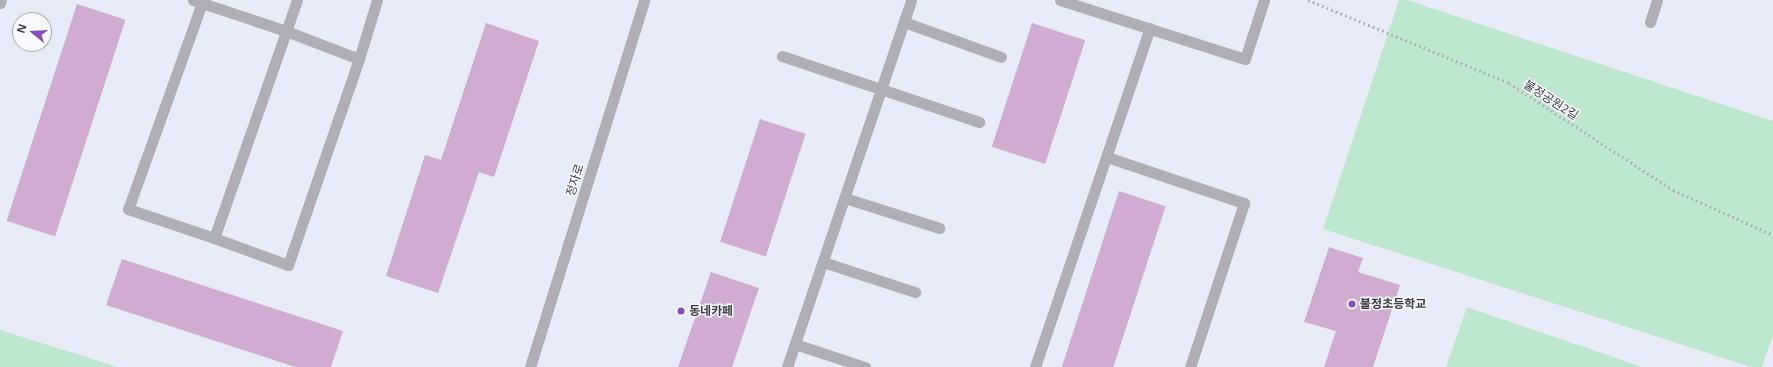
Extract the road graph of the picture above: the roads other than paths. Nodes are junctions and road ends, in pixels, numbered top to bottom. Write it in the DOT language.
graph roads {
  1 [pos="1,0"];
  2 [pos="297,0"];
  3 [pos="377,0"];
  4 [pos="644,0"];
  5 [pos="912,0"];
  6 [pos="1060,0"];
  7 [pos="1264,0"];
  8 [pos="1657,0"];
  9 [pos="199,1"];
  10 [pos="0,3"];
  11 [pos="904,22"];
  12 [pos="1650,22"];
  13 [pos="1150,28"];
  14 [pos="286,31"];
  15 [pos="782,56"];
  16 [pos="1001,57"];
  17 [pos="359,59"];
  18 [pos="881,90"];
  19 [pos="979,122"];
  20 [pos="1107,157"];
  21 [pos="845,198"];
  22 [pos="940,228"];
  23 [pos="214,238"];
  24 [pos="823,262"];
  25 [pos="915,292"];
  26 [pos="795,344"];
  27 [pos="530,367"];
  28 [pos="787,367"];
  29 [pos="865,367"];
  30 [pos="1035,367"];
  31 [pos="1190,367"];
  1 -- 10 [label="street"];
  2 -- 14 [label="street"];
  3 -- 17 [label="street"];
  4 -- 27 [label="street, 정자로"];
  5 -- 11 [label="street"];
  6 -- 13 [label="street"];
  7 -- 13 [label="street"];
  8 -- 12 [label="street"];
  9 -- 14 [label="street"];
  9 -- 23 [label="street"];
  11 -- 16 [label="street"];
  11 -- 18 [label="street"];
  13 -- 20 [label="street"];
  14 -- 17 [label="street"];
  14 -- 23 [label="street"];
  15 -- 18 [label="street"];
  17 -- 23 [label="street"];
  18 -- 19 [label="street"];
  18 -- 21 [label="street"];
  20 -- 30 [label="street"];
  20 -- 31 [label="street"];
  21 -- 22 [label="street"];
  21 -- 24 [label="street"];
  24 -- 25 [label="street"];
  24 -- 26 [label="street"];
  26 -- 28 [label="street"];
  26 -- 29 [label="street"];
}
